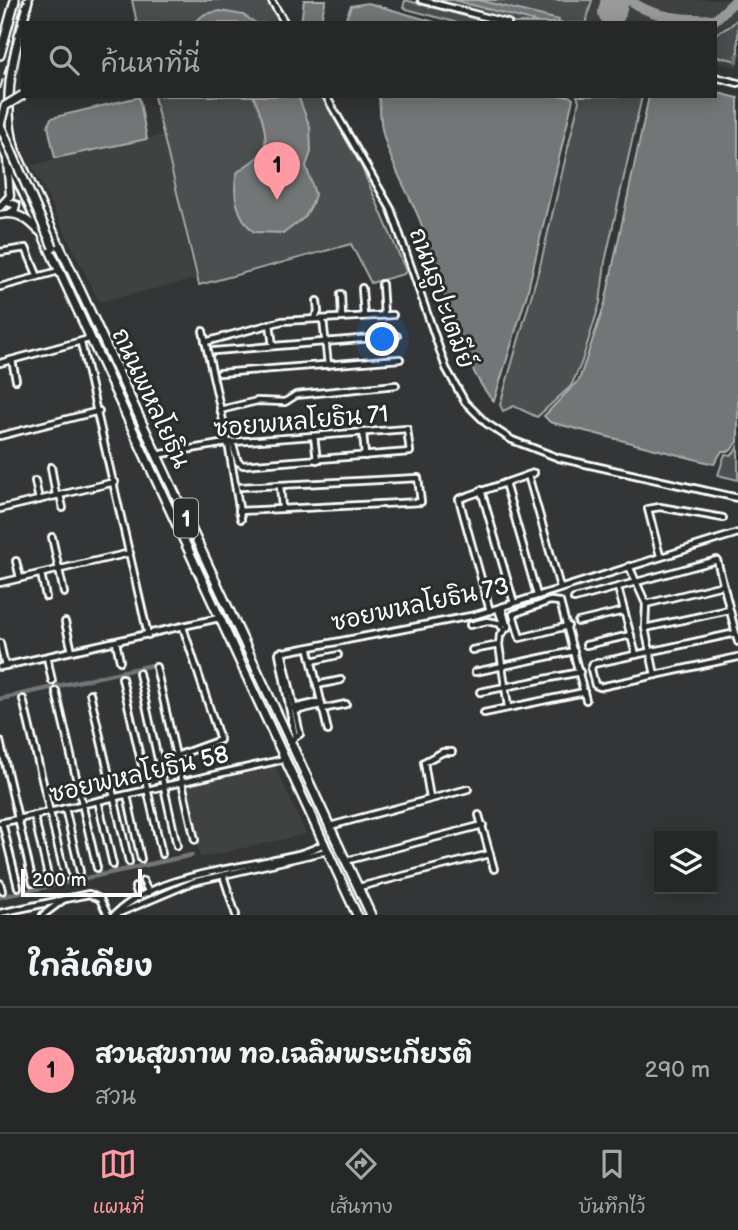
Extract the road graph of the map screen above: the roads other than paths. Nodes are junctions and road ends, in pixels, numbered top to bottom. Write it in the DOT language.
graph roads {
  1 [pos="15,0"];
  2 [pos="29,0"];
  3 [pos="271,0"];
  4 [pos="421,0"];
  5 [pos="24,21"];
  6 [pos="284,21"];
  7 [pos="500,21"];
  8 [pos="21,31"];
  9 [pos="0,55"];
  10 [pos="717,78"];
  11 [pos="738,83"];
  12 [pos="21,96"];
  13 [pos="327,98"];
  14 [pos="0,142"];
  15 [pos="7,160"];
  16 [pos="7,202"];
  17 [pos="0,207"];
  18 [pos="10,213"];
  19 [pos="0,215"];
  20 [pos="39,231"];
  21 [pos="0,252"];
  22 [pos="59,271"];
  23 [pos="38,277"];
  24 [pos="382,284"];
  25 [pos="0,287"];
  26 [pos="362,288"];
  27 [pos="67,289"];
  28 [pos="341,294"];
  29 [pos="317,301"];
  30 [pos="384,315"];
  31 [pos="393,315"];
  32 [pos="364,316"];
  33 [pos="342,318"];
  34 [pos="314,319"];
  35 [pos="323,319"];
  36 [pos="270,324"];
  37 [pos="203,331"];
  38 [pos="101,335"];
  39 [pos="397,335"];
  40 [pos="89,339"];
  41 [pos="326,341"];
  42 [pos="205,342"];
  43 [pos="81,343"];
  44 [pos="273,345"];
  45 [pos="214,351"];
  46 [pos="400,359"];
  47 [pos="12,360"];
  48 [pos="0,363"];
  49 [pos="328,365"];
  50 [pos="220,373"];
  51 [pos="16,380"];
  52 [pos="396,385"];
  53 [pos="220,410"];
  54 [pos="99,411"];
  55 [pos="363,432"];
  56 [pos="0,436"];
  57 [pos="314,436"];
  58 [pos="230,442"];
  59 [pos="156,455"];
  60 [pos="365,456"];
  61 [pos="317,460"];
  62 [pos="51,467"];
  63 [pos="35,481"];
  64 [pos="115,482"];
  65 [pos="505,482"];
  66 [pos="281,485"];
  67 [pos="242,487"];
  68 [pos="481,489"];
  69 [pos="58,495"];
  70 [pos="738,498"];
  71 [pos="39,500"];
  72 [pos="0,508"];
  73 [pos="63,508"];
  74 [pos="282,508"];
  75 [pos="239,511"];
  76 [pos="723,518"];
  77 [pos="241,519"];
  78 [pos="738,533"];
  79 [pos="51,537"];
  80 [pos="130,553"];
  81 [pos="660,556"];
  82 [pos="16,561"];
  83 [pos="629,566"];
  84 [pos="59,569"];
  85 [pos="41,574"];
  86 [pos="20,578"];
  87 [pos="0,583"];
  88 [pos="636,583"];
  89 [pos="723,585"];
  90 [pos="560,587"];
  91 [pos="618,589"];
  92 [pos="64,593"];
  93 [pos="537,595"];
  94 [pos="46,597"];
  95 [pos="574,599"];
  96 [pos="514,603"];
  97 [pos="646,604"];
  98 [pos="500,608"];
  99 [pos="729,610"];
  100 [pos="490,611"];
  101 [pos="624,611"];
  102 [pos="219,618"];
  103 [pos="65,622"];
  104 [pos="578,622"];
  105 [pos="515,623"];
  106 [pos="235,624"];
  107 [pos="470,625"];
  108 [pos="505,625"];
  109 [pos="183,626"];
  110 [pos="568,626"];
  111 [pos="645,628"];
  112 [pos="225,631"];
  113 [pos="736,633"];
  114 [pos="148,635"];
  115 [pos="631,635"];
  116 [pos="116,642"];
  117 [pos="738,642"];
  118 [pos="0,643"];
  119 [pos="499,645"];
  120 [pos="586,645"];
  121 [pos="309,650"];
  122 [pos="472,650"];
  123 [pos="72,651"];
  124 [pos="574,651"];
  125 [pos="651,652"];
  126 [pos="338,655"];
  127 [pos="636,655"];
  128 [pos="47,657"];
  129 [pos="738,657"];
  130 [pos="120,661"];
  131 [pos="312,661"];
  132 [pos="2,667"];
  133 [pos="156,667"];
  134 [pos="502,667"];
  135 [pos="475,672"];
  136 [pos="580,672"];
  137 [pos="139,673"];
  138 [pos="656,674"];
  139 [pos="122,678"];
  140 [pos="341,680"];
  141 [pos="52,681"];
  142 [pos="317,685"];
  143 [pos="504,687"];
  144 [pos="56,691"];
  145 [pos="584,691"];
  146 [pos="90,692"];
  147 [pos="480,692"];
  148 [pos="23,699"];
  149 [pos="586,700"];
  150 [pos="346,704"];
  151 [pos="321,705"];
  152 [pos="508,707"];
  153 [pos="292,710"];
  154 [pos="484,713"];
  155 [pos="328,731"];
  156 [pos="293,740"];
  157 [pos="0,741"];
  158 [pos="452,752"];
  159 [pos="175,756"];
  160 [pos="285,759"];
  161 [pos="181,782"];
  162 [pos="164,786"];
  163 [pos="468,789"];
  164 [pos="147,790"];
  165 [pos="127,795"];
  166 [pos="115,797"];
  167 [pos="430,798"];
  168 [pos="98,801"];
  169 [pos="82,804"];
  170 [pos="65,808"];
  171 [pos="50,812"];
  172 [pos="34,815"];
  173 [pos="479,815"];
  174 [pos="18,819"];
  175 [pos="1,823"];
  176 [pos="121,824"];
  177 [pos="128,824"];
  178 [pos="483,825"];
  179 [pos="330,826"];
  180 [pos="195,840"];
  181 [pos="177,846"];
  182 [pos="326,847"];
  183 [pos="162,854"];
  184 [pos="491,854"];
  185 [pos="141,859"];
  186 [pos="345,860"];
  187 [pos="129,862"];
  188 [pos="113,865"];
  189 [pos="97,868"];
  190 [pos="494,869"];
  191 [pos="80,872"];
  192 [pos="223,873"];
  193 [pos="65,876"];
  194 [pos="49,880"];
  195 [pos="144,881"];
  196 [pos="0,883"];
  197 [pos="33,883"];
  198 [pos="18,887"];
  199 [pos="135,887"];
  200 [pos="358,888"];
  201 [pos="2,891"];
  202 [pos="149,893"];
  203 [pos="139,898"];
  204 [pos="63,899"];
  205 [pos="0,914"];
  206 [pos="119,914"];
  207 [pos="43,915"];
  208 [pos="108,915"];
  209 [pos="236,915"];
  210 [pos="357,915"];
  211 [pos="370,915"];
  1 -- 9 [label="main road"];
  2 -- 5 [label="main road, ถนนพหลโยธิน / 1"];
  3 -- 6 [label="street"];
  4 -- 7 [label="street"];
  8 -- 38 [label="main road, ถนนพหลโยธิน / 1"];
  10 -- 11 [label="street"];
  12 -- 27 [label="main road, bridge"];
  13 -- 70 [label="street, ถนนธูปะเตมีย์"];
  14 -- 15 [label="main road, ถนนพหลโยธิน / 1"];
  15 -- 16 [label="main road"];
  15 -- 20 [label="main road, ถนนพหลโยธิน / 1"];
  16 -- 17 [label="main road"];
  16 -- 18 [label="main road"];
  18 -- 19 [label="main road"];
  18 -- 20 [label="main road"];
  20 -- 22 [label="main road, ถนนพหลโยธิน / 1"];
  21 -- 23 [label="street"];
  22 -- 23 [label="street"];
  22 -- 27 [label="main road, ถนนพหลโยธิน / 1"];
  23 -- 25 [label="street"];
  24 -- 30 [label="street"];
  26 -- 32 [label="street"];
  27 -- 40 [label="main road, ถนนพหลโยธิน / 1"];
  28 -- 33 [label="street"];
  29 -- 34 [label="street"];
  30 -- 31 [label="street"];
  30 -- 32 [label="street"];
  32 -- 33 [label="street"];
  33 -- 35 [label="street"];
  34 -- 35 [label="street"];
  34 -- 36 [label="street"];
  35 -- 41 [label="street"];
  36 -- 42 [label="street"];
  36 -- 44 [label="street"];
  37 -- 42 [label="street"];
  38 -- 40 [label="main road"];
  38 -- 59 [label="main road, ถนนพหลโยธิน / 1"];
  39 -- 41 [label="street"];
  40 -- 43 [label="street"];
  40 -- 102 [label="main road, ถนนพหลโยธิน / 1"];
  41 -- 44 [label="street"];
  41 -- 49 [label="street"];
  42 -- 53 [label="street"];
  43 -- 47 [label="street"];
  43 -- 54 [label="street"];
  44 -- 45 [label="street"];
  46 -- 49 [label="street"];
  47 -- 48 [label="street"];
  47 -- 51 [label="street"];
  49 -- 50 [label="street"];
  52 -- 53 [label="street"];
  53 -- 58 [label="street"];
  54 -- 56 [label="street"];
  54 -- 64 [label="street"];
  55 -- 57 [label="street, ซอยพหลโยธิน 71"];
  55 -- 60 [label="street"];
  55 -- 60 [label="street, ซอยพหลโยธิน 71"];
  57 -- 58 [label="street, ซอยพหลโยธิน 71"];
  57 -- 61 [label="street"];
  58 -- 59 [label="street, ซอยพหลโยธิน 71"];
  58 -- 61 [label="street"];
  58 -- 75 [label="street"];
  59 -- 106 [label="main road, ถนนพหลโยธิน / 1"];
  60 -- 61 [label="street"];
  62 -- 69 [label="street"];
  63 -- 71 [label="street"];
  64 -- 69 [label="street"];
  64 -- 80 [label="street"];
  65 -- 68 [label="street"];
  65 -- 90 [label="street"];
  65 -- 93 [label="street"];
  66 -- 67 [label="street"];
  66 -- 74 [label="street"];
  66 -- 74 [label="street"];
  68 -- 96 [label="street"];
  68 -- 100 [label="street"];
  69 -- 71 [label="street"];
  69 -- 73 [label="street"];
  71 -- 72 [label="street"];
  74 -- 75 [label="street"];
  75 -- 77 [label="street"];
  76 -- 81 [label="street"];
  78 -- 81 [label="street, ซอยพหลโยธิน 73"];
  79 -- 84 [label="street"];
  80 -- 84 [label="street"];
  80 -- 114 [label="street"];
  81 -- 83 [label="street, ซอยพหลโยธิน 73"];
  82 -- 86 [label="street"];
  83 -- 88 [label="street"];
  83 -- 90 [label="street, ซอยพหลโยธิน 73"];
  84 -- 85 [label="street"];
  84 -- 92 [label="street"];
  85 -- 86 [label="street"];
  85 -- 94 [label="street"];
  86 -- 87 [label="street"];
  88 -- 89 [label="street"];
  88 -- 91 [label="street"];
  88 -- 97 [label="street"];
  89 -- 97 [label="street"];
  89 -- 99 [label="street"];
  90 -- 93 [label="street, ซอยพหลโยธิน 73"];
  91 -- 95 [label="street"];
  91 -- 101 [label="street"];
  93 -- 96 [label="street, ซอยพหลโยธิน 73"];
  96 -- 98 [label="street, ซอยพหลโยธิน 73"];
  97 -- 111 [label="street"];
  98 -- 100 [label="street, ซอยพหลโยธิน 73"];
  98 -- 108 [label="street"];
  99 -- 111 [label="street"];
  99 -- 113 [label="street"];
  100 -- 153 [label="street, ซอยพหลโยธิน 73"];
  101 -- 104 [label="street"];
  101 -- 115 [label="street"];
  102 -- 109 [label="street"];
  102 -- 112 [label="main road, ถนนพหลโยธิน / 1"];
  103 -- 123 [label="street"];
  105 -- 108 [label="street"];
  105 -- 110 [label="street"];
  105 -- 110 [label="street"];
  106 -- 112 [label="main road"];
  106 -- 156 [label="main road, ถนนพหลโยธิน / 1"];
  107 -- 108 [label="street"];
  108 -- 119 [label="street"];
  109 -- 114 [label="street"];
  109 -- 159 [label="street"];
  110 -- 124 [label="street"];
  111 -- 125 [label="street"];
  112 -- 160 [label="main road, ถนนพหลโยธิน / 1"];
  113 -- 117 [label="street"];
  113 -- 125 [label="street"];
  114 -- 116 [label="street"];
  115 -- 120 [label="street"];
  115 -- 127 [label="street"];
  116 -- 123 [label="street"];
  116 -- 130 [label="street"];
  118 -- 132 [label="street"];
  119 -- 122 [label="street"];
  119 -- 134 [label="street"];
  121 -- 131 [label="street"];
  123 -- 128 [label="street"];
  124 -- 134 [label="street"];
  124 -- 136 [label="street"];
  125 -- 127 [label="street"];
  125 -- 138 [label="street"];
  126 -- 131 [label="street"];
  127 -- 138 [label="street"];
  128 -- 132 [label="street"];
  128 -- 141 [label="street"];
  129 -- 138 [label="street"];
  131 -- 142 [label="street"];
  133 -- 159 [label="street"];
  134 -- 135 [label="street"];
  134 -- 143 [label="street"];
  136 -- 143 [label="street"];
  136 -- 145 [label="street"];
  137 -- 162 [label="street"];
  139 -- 164 [label="street"];
  140 -- 142 [label="street"];
  142 -- 151 [label="street"];
  143 -- 147 [label="street"];
  143 -- 152 [label="street"];
  144 -- 169 [label="street"];
  145 -- 149 [label="street"];
  145 -- 152 [label="street"];
  146 -- 166 [label="street"];
  148 -- 171 [label="street"];
  150 -- 151 [label="street"];
  151 -- 153 [label="street"];
  151 -- 155 [label="street"];
  152 -- 154 [label="street"];
  153 -- 156 [label="street, ซอยพหลโยธิน 73"];
  156 -- 179 [label="main road, ถนนพหลโยธิน / 1"];
  157 -- 174 [label="street"];
  158 -- 167 [label="street"];
  159 -- 161 [label="street"];
  160 -- 161 [label="street, ซอยพหลโยธิน 58"];
  160 -- 182 [label="main road, ถนนพหลโยธิน / 1"];
  161 -- 162 [label="street, ซอยพหลโยธิน 58"];
  161 -- 180 [label="street"];
  162 -- 164 [label="street, ซอยพหลโยธิน 58"];
  162 -- 181 [label="street"];
  163 -- 167 [label="street"];
  164 -- 165 [label="street, ซอยพหลโยธิน 58"];
  164 -- 183 [label="street"];
  165 -- 166 [label="street, ซอยพหลโยธิน 58"];
  165 -- 185 [label="street"];
  166 -- 168 [label="street, ซอยพหลโยธิน 58"];
  166 -- 176 [label="street"];
  167 -- 179 [label="street"];
  168 -- 169 [label="street, ซอยพหลโยธิน 58"];
  168 -- 188 [label="street"];
  169 -- 170 [label="street, ซอยพหลโยธิน 58"];
  169 -- 189 [label="street"];
  170 -- 171 [label="street, ซอยพหลโยธิน 58"];
  170 -- 191 [label="street"];
  171 -- 172 [label="street, ซอยพหลโยธิน 58"];
  171 -- 193 [label="street"];
  172 -- 174 [label="street, ซอยพหลโยธิน 58"];
  172 -- 194 [label="street"];
  173 -- 178 [label="street"];
  174 -- 175 [label="street, ซอยพหลโยธิน 58"];
  174 -- 197 [label="street"];
  175 -- 198 [label="street"];
  176 -- 177 [label="street"];
  176 -- 187 [label="street"];
  178 -- 184 [label="street"];
  178 -- 186 [label="street"];
  179 -- 186 [label="main road, ถนนพหลโยธิน / 1"];
  182 -- 192 [label="street"];
  182 -- 210 [label="main road, ถนนพหลโยธิน / 1"];
  184 -- 190 [label="street"];
  184 -- 200 [label="street"];
  186 -- 200 [label="main road, ถนนพหลโยธิน / 1"];
  192 -- 202 [label="street"];
  192 -- 206 [label="street"];
  192 -- 209 [label="street"];
  195 -- 202 [label="street"];
  196 -- 201 [label="street"];
  199 -- 203 [label="street"];
  200 -- 211 [label="main road, ถนนพหลโยธิน / 1"];
  202 -- 203 [label="street"];
  203 -- 206 [label="street"];
  204 -- 205 [label="street"];
  204 -- 207 [label="street"];
  204 -- 208 [label="street"];
}
